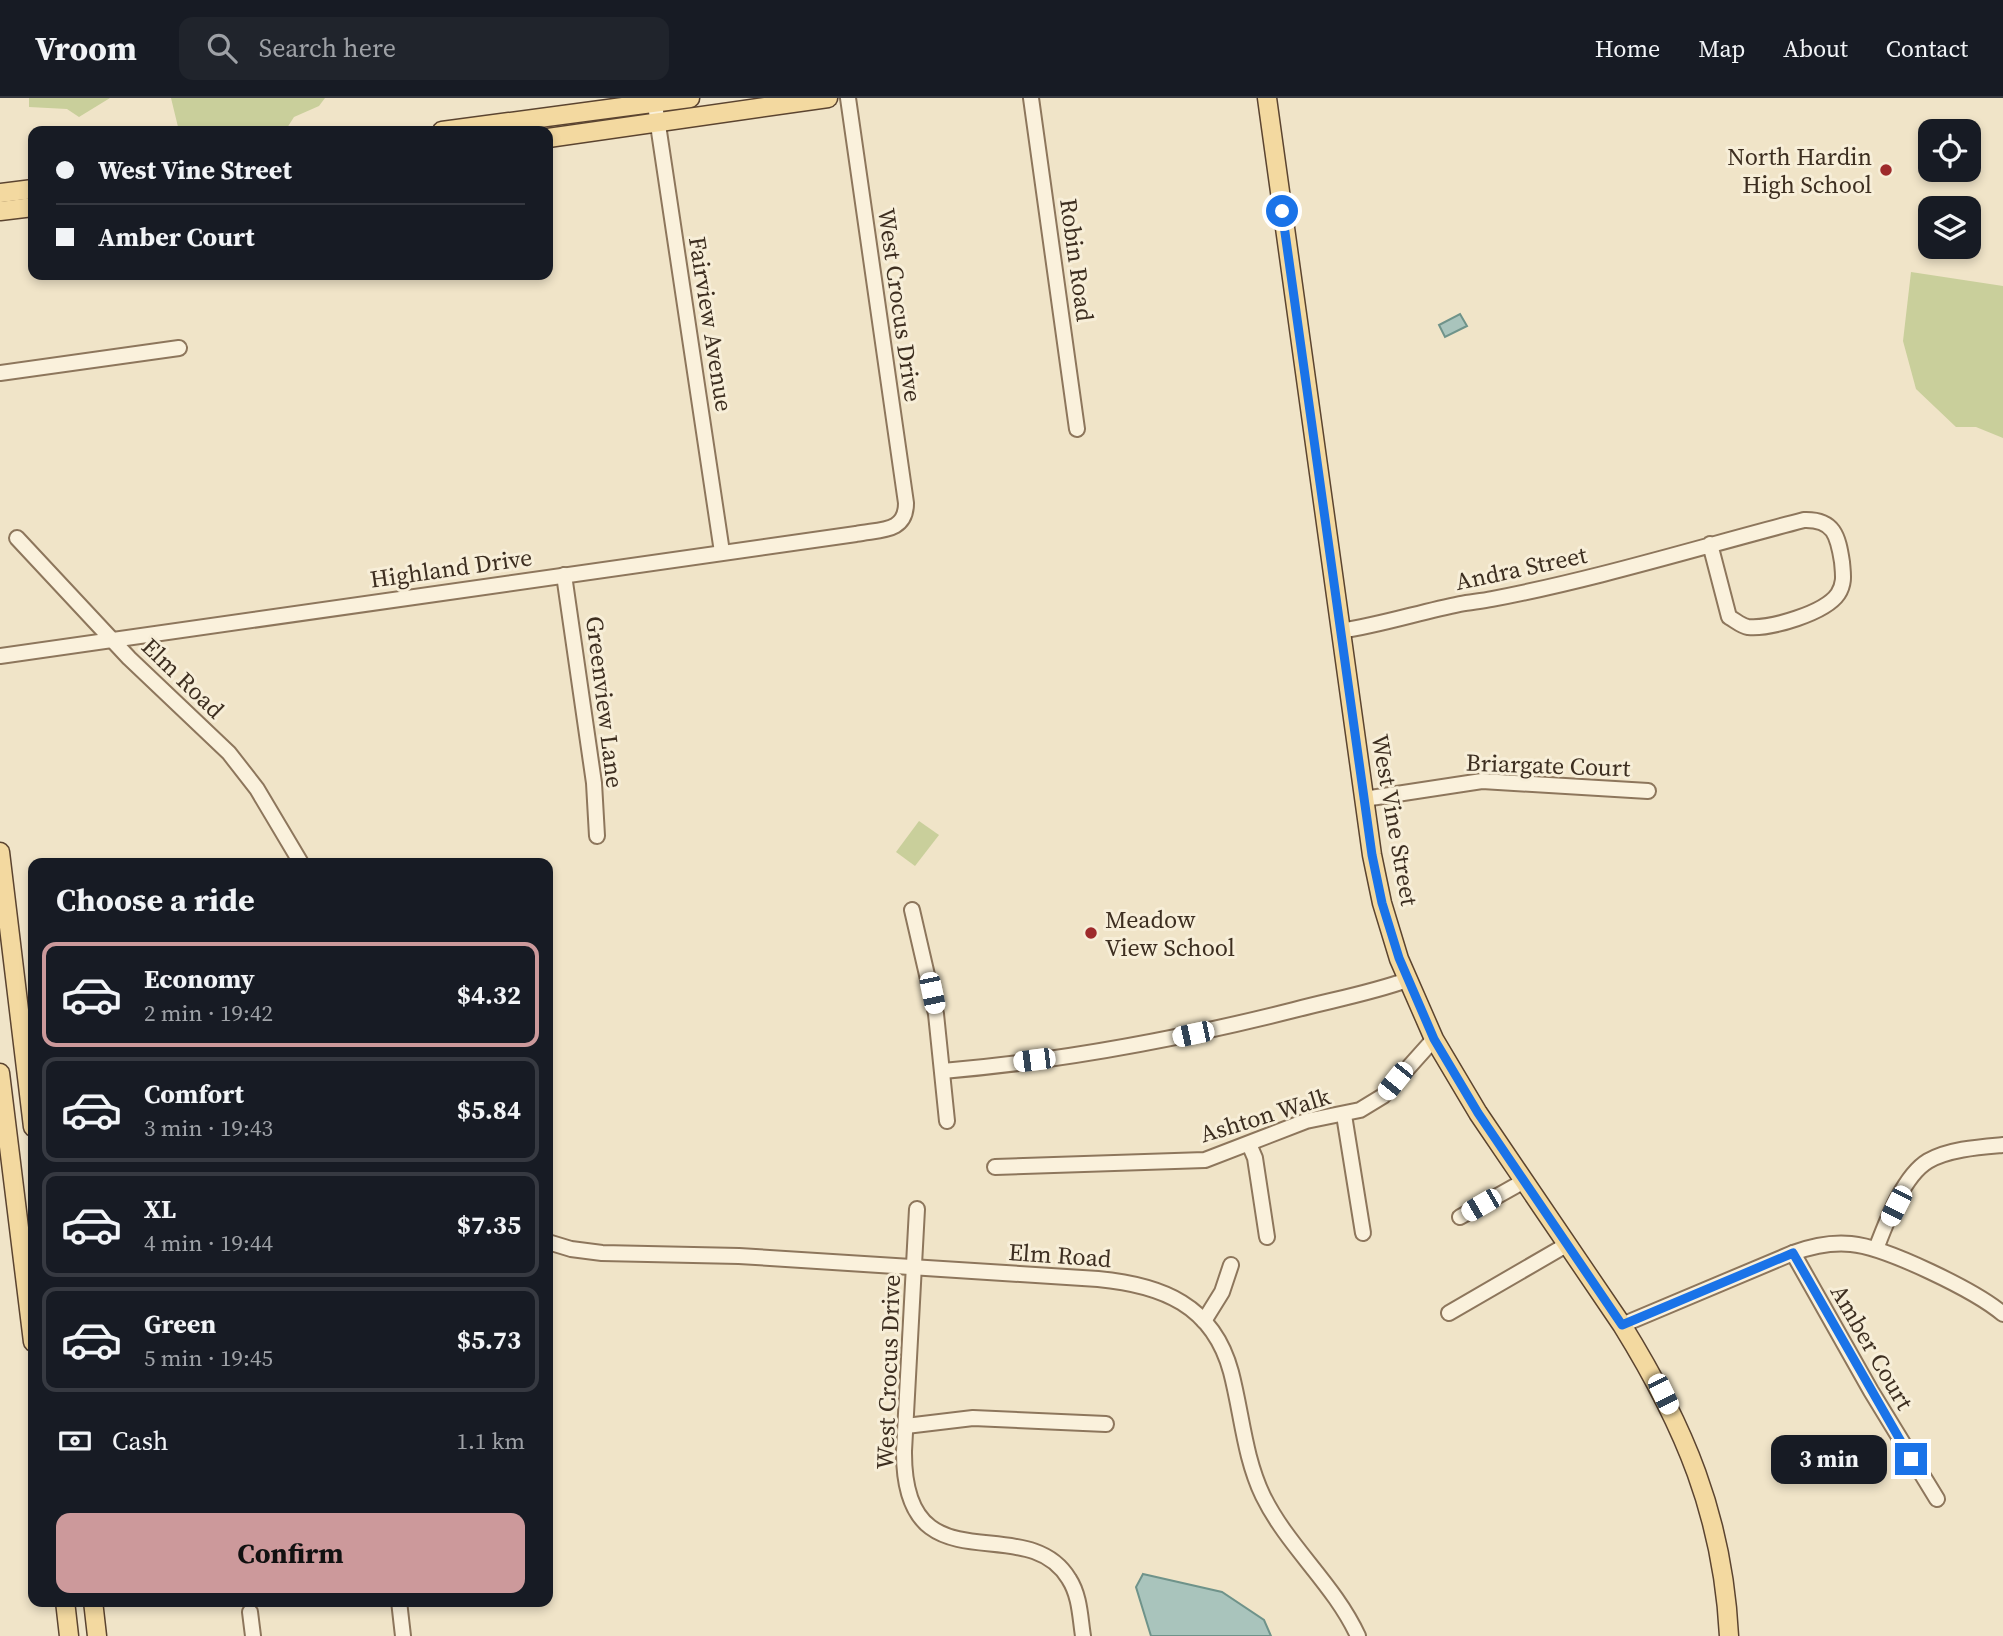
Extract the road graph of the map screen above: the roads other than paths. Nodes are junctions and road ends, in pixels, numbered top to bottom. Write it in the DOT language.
graph roads {
  1 [pos="690,98"];
  2 [pos="828,98"];
  3 [pos="848,98"];
  4 [pos="1031,98"];
  5 [pos="1267,98"];
  6 [pos="654,100"];
  7 [pos="657,122"];
  8 [pos="485,126"];
  9 [pos="553,137"];
  10 [pos="28,190"];
  11 [pos="0,193"];
  12 [pos="28,208"];
  13 [pos="0,211"];
  14 [pos="179,348"];
  15 [pos="0,373"];
  16 [pos="1077,429"];
  17 [pos="905,517"];
  18 [pos="17,538"];
  19 [pos="1710,544"];
  20 [pos="722,552"];
  21 [pos="565,575"];
  22 [pos="1340,631"];
  23 [pos="112,640"];
  24 [pos="0,656"];
  25 [pos="1648,791"];
  26 [pos="1364,799"];
  27 [pos="597,836"];
  28 [pos="0,852"];
  29 [pos="298,858"];
  30 [pos="1,877"];
  31 [pos="912,910"];
  32 [pos="1407,980"];
  33 [pos="1434,1039"];
  34 [pos="943,1071"];
  35 [pos="0,1073"];
  36 [pos="28,1088"];
  37 [pos="1344,1115"];
  38 [pos="947,1121"];
  39 [pos="1249,1144"];
  40 [pos="2003,1145"];
  41 [pos="995,1167"];
  42 [pos="1524,1181"];
  43 [pos="917,1209"];
  44 [pos="1460,1217"];
  45 [pos="1363,1233"];
  46 [pos="1268,1237"];
  47 [pos="553,1244"];
  48 [pos="1568,1244"];
  49 [pos="1876,1249"];
  50 [pos="1793,1253"];
  51 [pos="1231,1265"];
  52 [pos="915,1269"];
  53 [pos="28,1301"];
  54 [pos="1449,1313"];
  55 [pos="2003,1314"];
  56 [pos="1205,1321"];
  57 [pos="1622,1325"];
  58 [pos="1107,1424"];
  59 [pos="906,1426"];
  60 [pos="1937,1499"];
  61 [pos="66,1607"];
  62 [pos="94,1607"];
  63 [pos="400,1607"];
  64 [pos="250,1612"];
  65 [pos="69,1636"];
  66 [pos="97,1636"];
  67 [pos="253,1636"];
  68 [pos="403,1636"];
  69 [pos="1083,1636"];
  70 [pos="1358,1636"];
  71 [pos="1729,1636"];
  1 -- 6 [label="main road"];
  2 -- 7 [label="main road"];
  3 -- 17 [label="street, West Crocus Drive"];
  4 -- 16 [label="street, Robin Road"];
  5 -- 22 [label="main road, West Vine Street"];
  6 -- 7 [label="street, Fairview Avenue"];
  6 -- 8 [label="main road"];
  7 -- 9 [label="main road"];
  7 -- 20 [label="street, Fairview Avenue"];
  10 -- 11 [label="main road"];
  12 -- 13 [label="main road"];
  14 -- 15 [label="street"];
  17 -- 20 [label="street, Highland Drive"];
  18 -- 23 [label="street, Elm Road"];
  19 -- 19 [label="street, Andra Street"];
  19 -- 22 [label="street, Andra Street"];
  20 -- 21 [label="street, Highland Drive"];
  21 -- 23 [label="street, Highland Drive"];
  21 -- 27 [label="street, Greenview Lane"];
  22 -- 26 [label="main road, West Vine Street"];
  23 -- 24 [label="street, Highland Drive"];
  23 -- 29 [label="street, Elm Road"];
  25 -- 26 [label="street, Briargate Court"];
  26 -- 32 [label="main road, West Vine Street"];
  28 -- 30 [label="main road"];
  30 -- 36 [label="main road"];
  31 -- 34 [label="street"];
  32 -- 33 [label="main road, West Vine Street"];
  32 -- 34 [label="street"];
  33 -- 37 [label="street, Ashton Walk"];
  33 -- 42 [label="main road, West Vine Street"];
  34 -- 38 [label="street"];
  35 -- 53 [label="main road"];
  37 -- 39 [label="street, Ashton Walk"];
  37 -- 45 [label="street"];
  39 -- 41 [label="street, Ashton Walk"];
  39 -- 46 [label="street"];
  40 -- 49 [label="street"];
  42 -- 44 [label="street"];
  42 -- 48 [label="main road, West Vine Street"];
  43 -- 52 [label="street, West Crocus Drive"];
  47 -- 52 [label="street, Elm Road"];
  48 -- 54 [label="street"];
  48 -- 57 [label="main road, West Vine Street"];
  49 -- 50 [label="street"];
  49 -- 55 [label="street"];
  50 -- 57 [label="street"];
  50 -- 60 [label="street, Amber Court"];
  51 -- 56 [label="street"];
  52 -- 56 [label="street, Elm Road"];
  52 -- 59 [label="street, West Crocus Drive"];
  56 -- 70 [label="street, Elm Road"];
  57 -- 71 [label="main road, West Vine Street"];
  58 -- 59 [label="street"];
  59 -- 69 [label="street, West Crocus Drive"];
  61 -- 65 [label="main road"];
  62 -- 66 [label="main road"];
  63 -- 68 [label="street"];
  64 -- 67 [label="street"];
}
